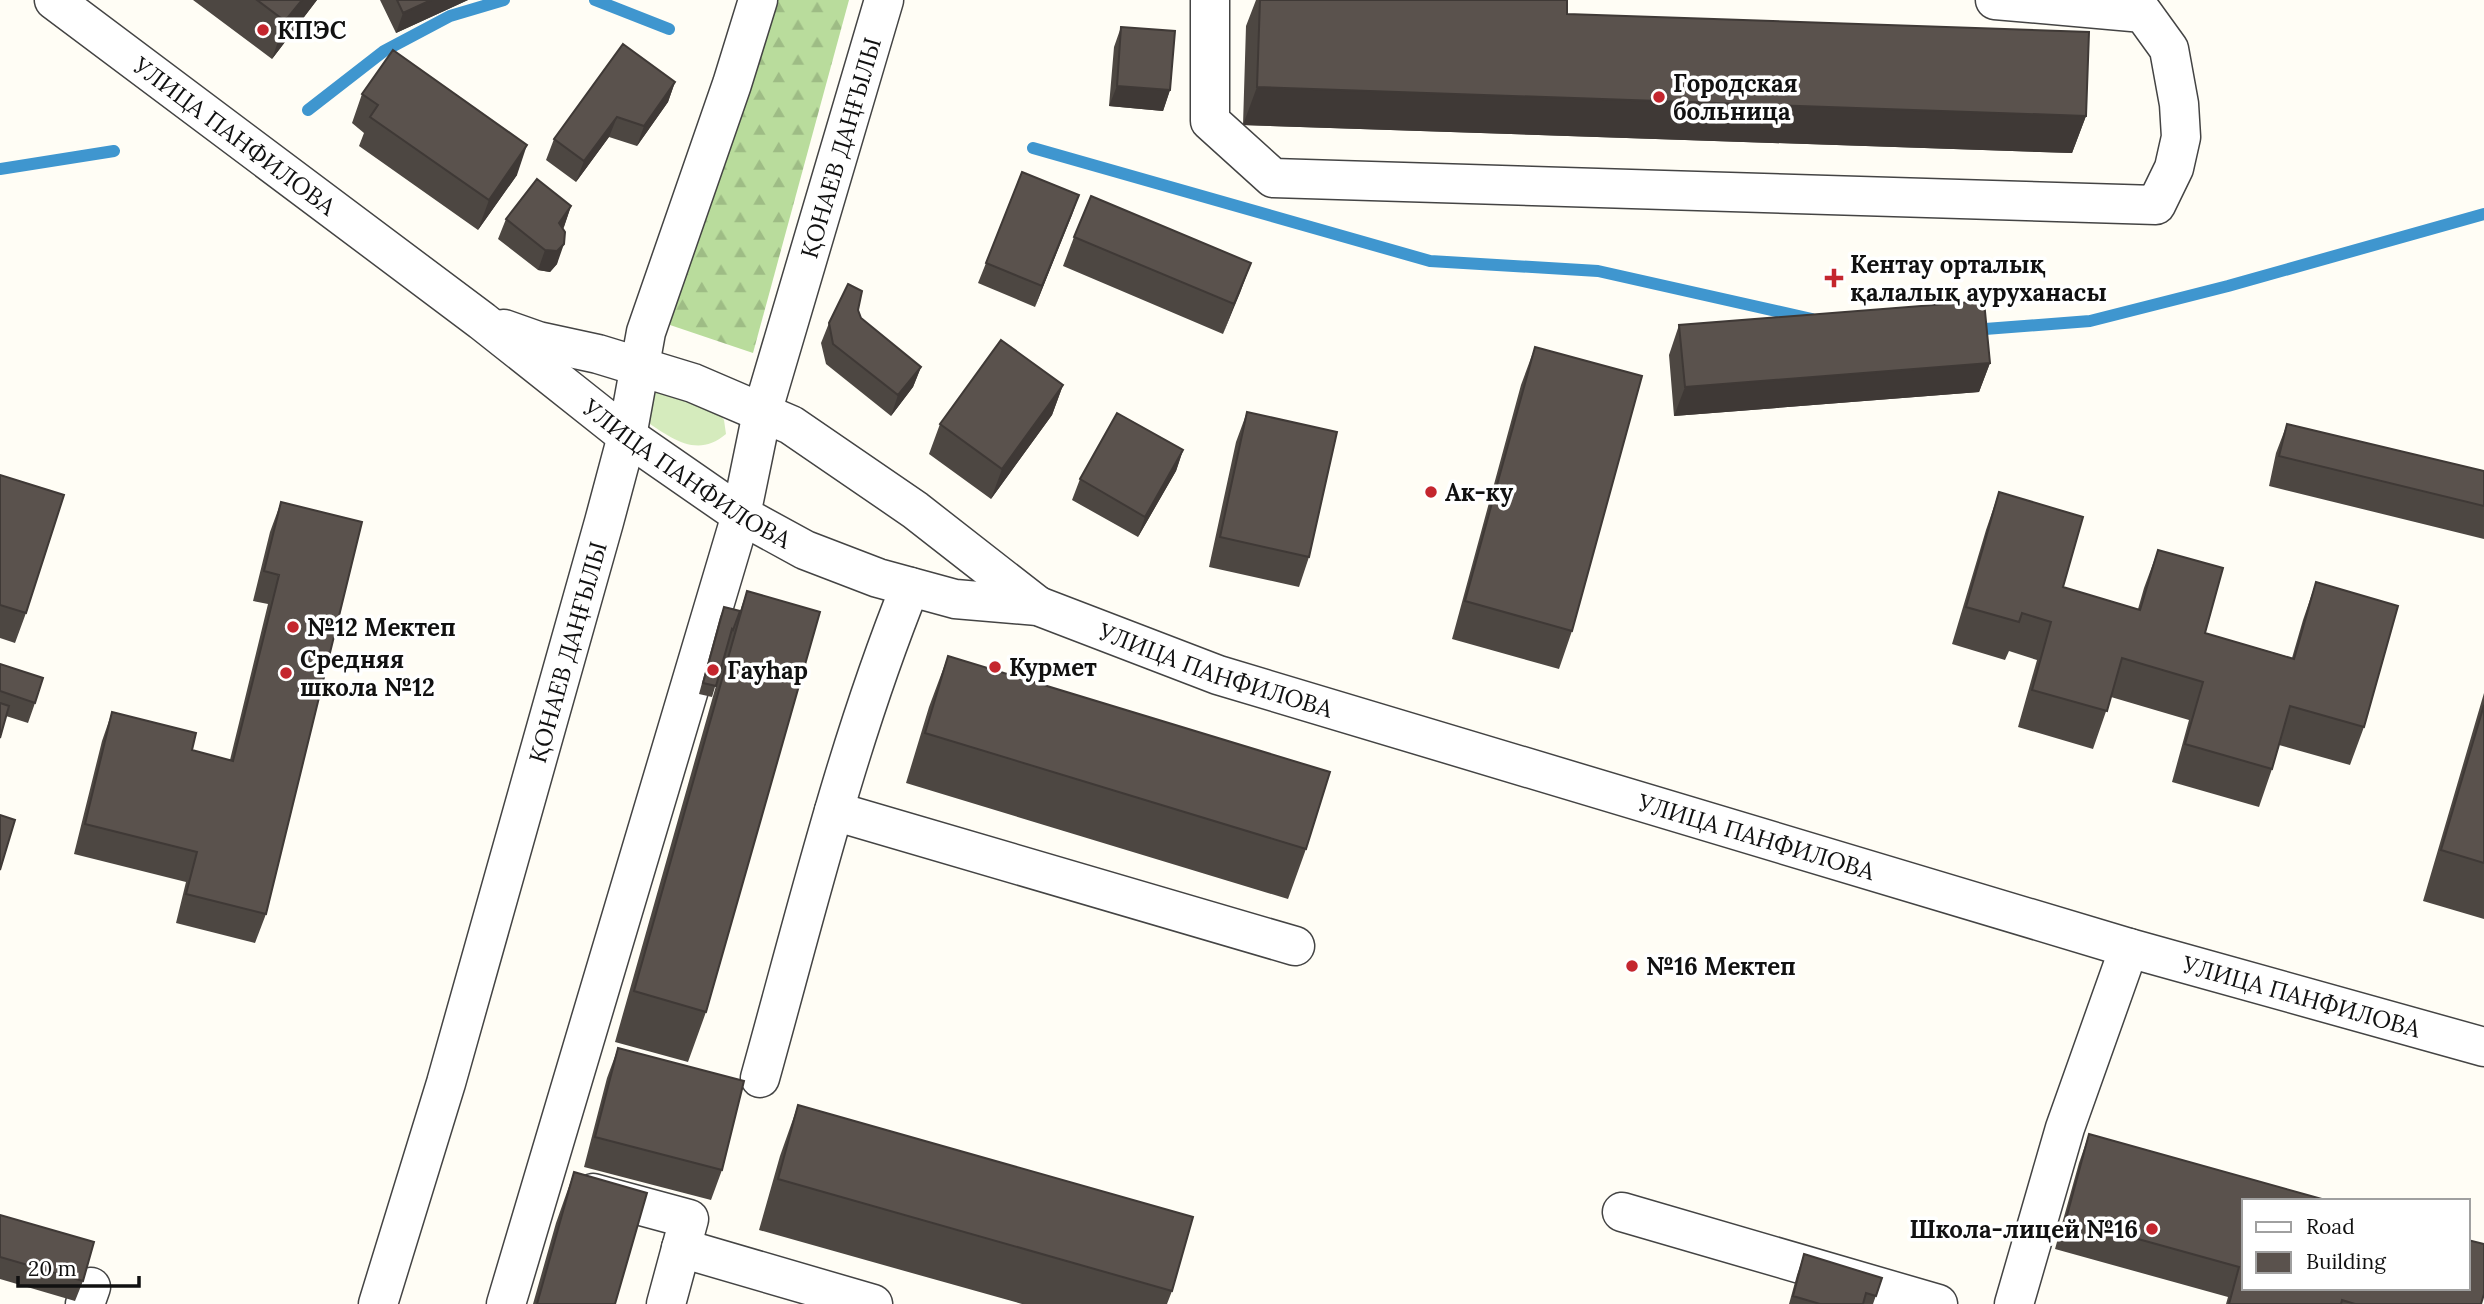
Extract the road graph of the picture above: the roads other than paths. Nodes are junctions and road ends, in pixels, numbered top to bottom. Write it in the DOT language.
graph roads {
  1 [pos="54,0"];
  2 [pos="758,0"];
  3 [pos="884,0"];
  4 [pos="1209,0"];
  5 [pos="1995,0"];
  6 [pos="482,321"];
  7 [pos="639,368"];
  8 [pos="762,413"];
  9 [pos="627,436"];
  10 [pos="740,515"];
  11 [pos="910,587"];
  12 [pos="1038,606"];
  13 [pos="834,811"];
  14 [pos="1295,946"];
  15 [pos="2129,948"];
  16 [pos="2484,1047"];
  17 [pos="760,1078"];
  18 [pos="2065,1128"];
  19 [pos="2104,1140"];
  20 [pos="542,1179"];
  21 [pos="1622,1212"];
  22 [pos="681,1248"];
  23 [pos="378,1304"];
  24 [pos="506,1304"];
  25 [pos="666,1304"];
  26 [pos="873,1304"];
  27 [pos="1938,1304"];
  28 [pos="2014,1304"];
  1 -- 6 [label="street, УЛИЦА ПАНФИЛОВА"];
  2 -- 7 [label="street, ҚОНАЕВ ДАҢҒЫЛЫ"];
  3 -- 8 [label="street, ҚОНАЕВ ДАҢҒЫЛЫ"];
  4 -- 5 [label="street"];
  6 -- 7 [label="street, УЛИЦА ПАНФИЛОВА"];
  6 -- 9 [label="street, УЛИЦА ПАНФИЛОВА"];
  7 -- 8 [label="street, УЛИЦА ПАНФИЛОВА"];
  7 -- 9 [label="street, ҚОНАЕВ ДАҢҒЫЛЫ"];
  8 -- 10 [label="street, ҚОНАЕВ ДАҢҒЫЛЫ"];
  8 -- 12 [label="street, УЛИЦА ПАНФИЛОВА"];
  9 -- 10 [label="street, УЛИЦА ПАНФИЛОВА"];
  9 -- 23 [label="street, ҚОНАЕВ ДАҢҒЫЛЫ"];
  10 -- 11 [label="street, УЛИЦА ПАНФИЛОВА"];
  10 -- 20 [label="street, ҚОНАЕВ ДАҢҒЫЛЫ"];
  11 -- 12 [label="street, УЛИЦА ПАНФИЛОВА"];
  11 -- 13 [label="street"];
  12 -- 15 [label="street, УЛИЦА ПАНФИЛОВА"];
  13 -- 14 [label="street"];
  13 -- 17 [label="street"];
  15 -- 16 [label="street, УЛИЦА ПАНФИЛОВА"];
  15 -- 18 [label="street"];
  18 -- 19 [label="street"];
  18 -- 28 [label="street"];
  20 -- 22 [label="street"];
  20 -- 24 [label="street, ҚОНАЕВ ДАҢҒЫЛЫ"];
  21 -- 27 [label="street"];
  22 -- 25 [label="street"];
  22 -- 26 [label="street"];
}
